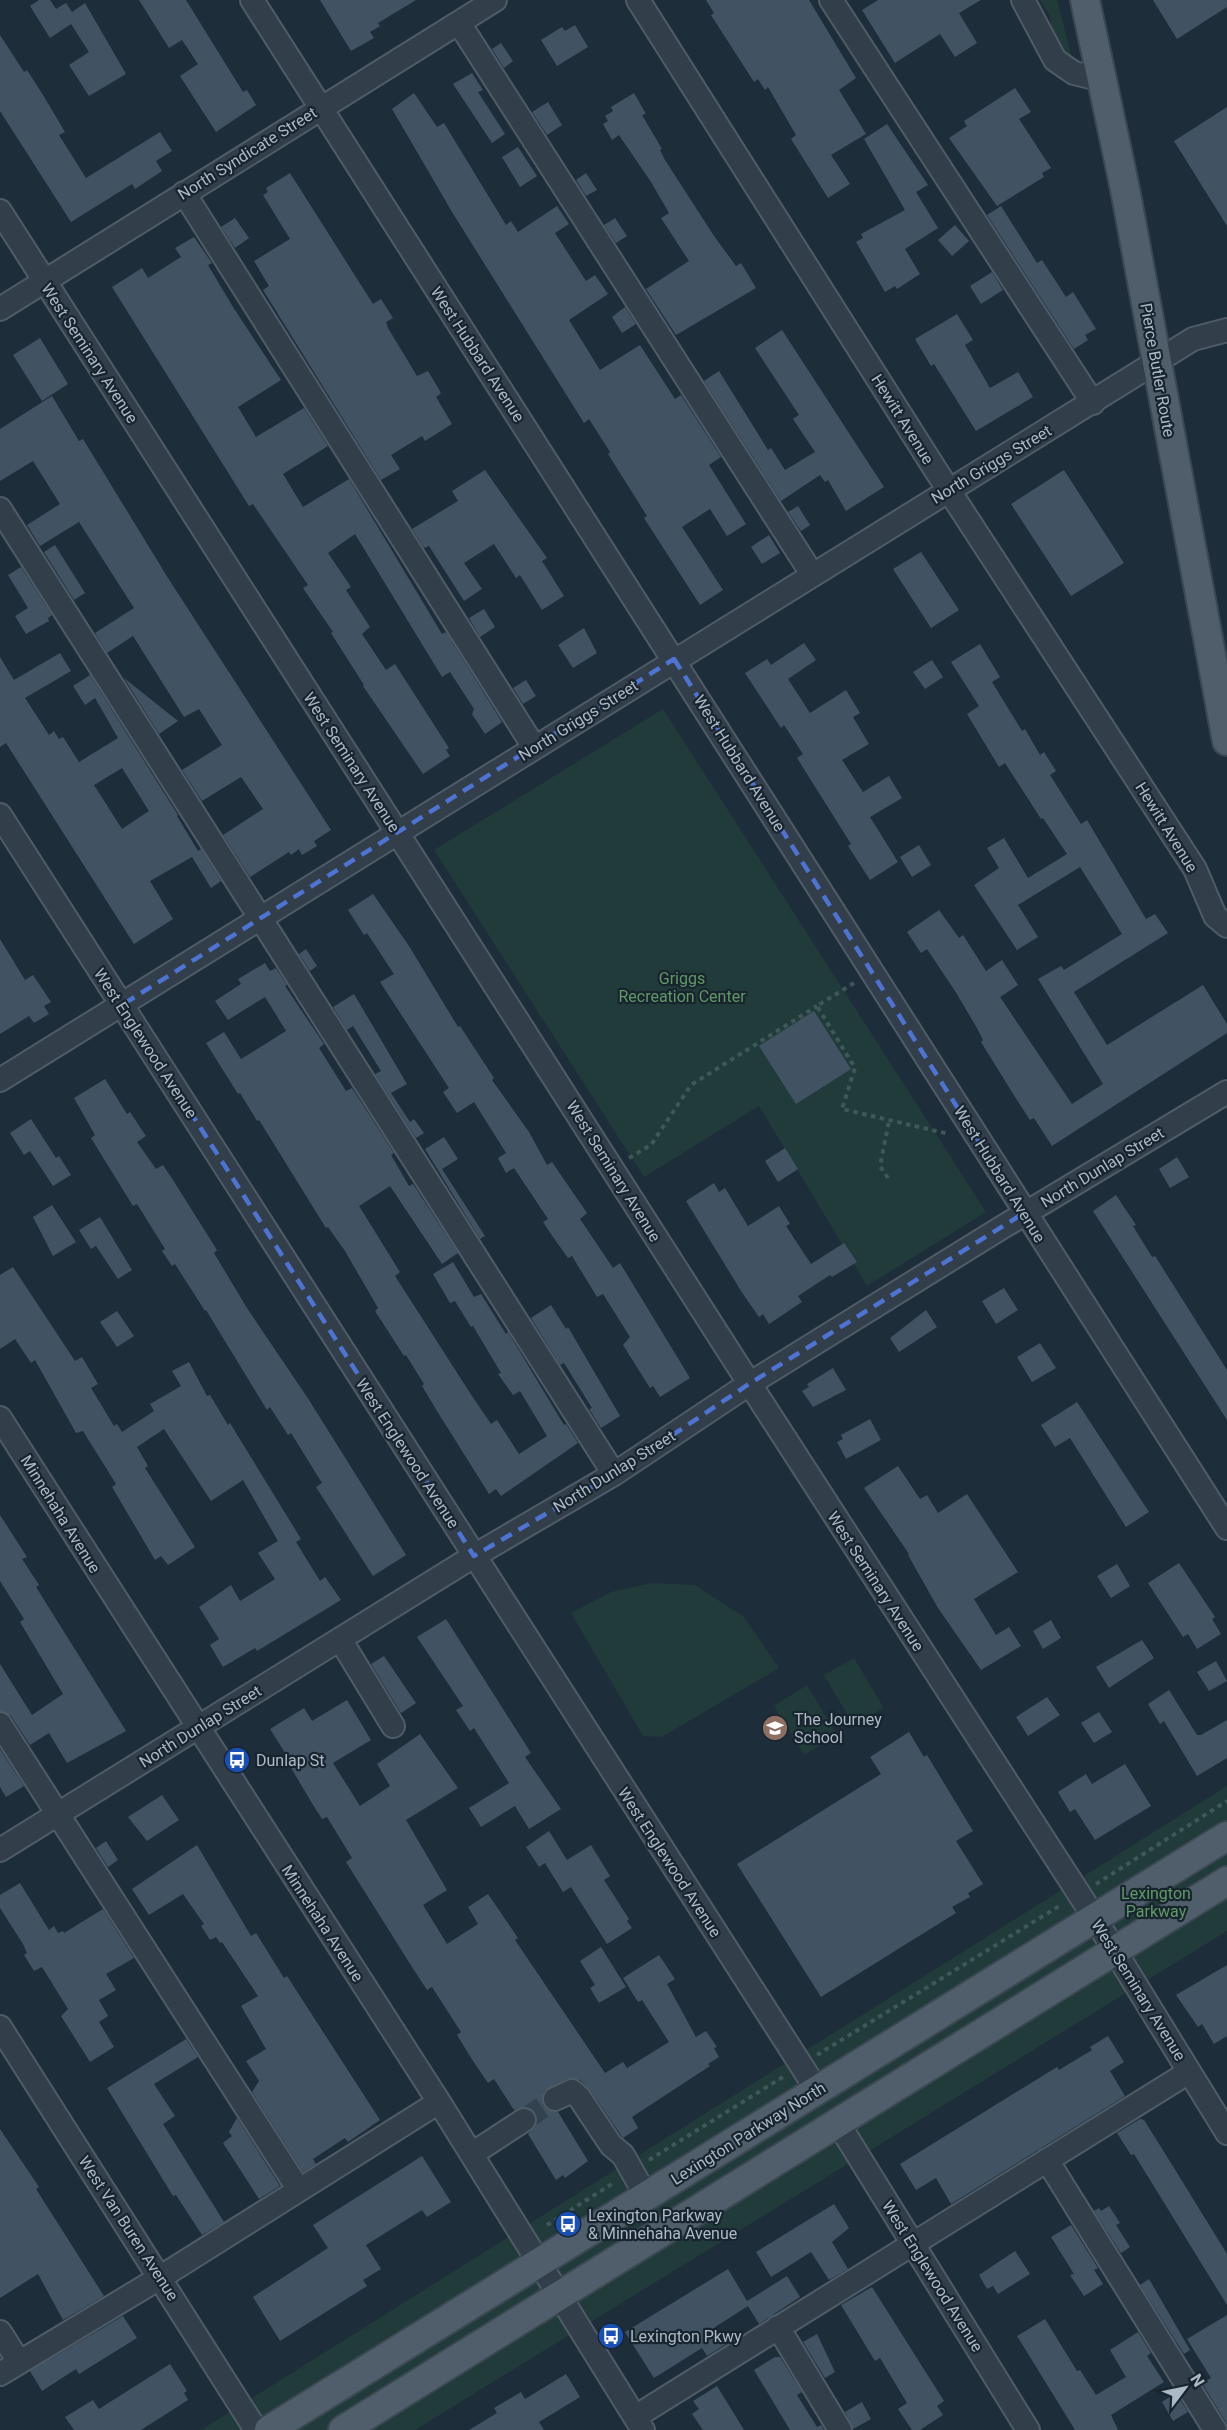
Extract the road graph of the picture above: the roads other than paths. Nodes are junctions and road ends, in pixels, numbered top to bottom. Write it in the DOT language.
graph roads {
  1 [pos="252,0"];
  2 [pos="495,0"];
  3 [pos="638,0"];
  4 [pos="831,0"];
  5 [pos="1023,0"];
  6 [pos="1085,0"];
  7 [pos="459,23"];
  8 [pos="1102,80"];
  9 [pos="320,108"];
  10 [pos="184,193"];
  11 [pos="0,211"];
  12 [pos="45,281"];
  13 [pos="0,309"];
  14 [pos="1227,330"];
  15 [pos="1157,363"];
  16 [pos="1093,403"];
  17 [pos="948,489"];
  18 [pos="0,509"];
  19 [pos="812,574"];
  20 [pos="674,659"];
  21 [pos="1227,741"];
  22 [pos="534,747"];
  23 [pos="0,815"];
  24 [pos="397,833"];
  25 [pos="260,920"];
  26 [pos="1221,921"];
  27 [pos="122,1005"];
  28 [pos="0,1080"];
  29 [pos="1227,1092"];
  30 [pos="1024,1213"];
  31 [pos="749,1384"];
  32 [pos="0,1418"];
  33 [pos="614,1474"];
  34 [pos="1227,1528"];
  35 [pos="474,1556"];
  36 [pos="340,1639"];
  37 [pos="0,1724"];
  38 [pos="393,1726"];
  39 [pos="197,1727"];
  40 [pos="58,1814"];
  41 [pos="1227,1836"];
  42 [pos="0,1850"];
  43 [pos="1227,1881"];
  44 [pos="1086,1905"];
  45 [pos="1115,1952"];
  46 [pos="0,2027"];
  47 [pos="1189,2072"];
  48 [pos="817,2090"];
  49 [pos="555,2099"];
  50 [pos="1219,2101"];
  51 [pos="439,2103"];
  52 [pos="524,2120"];
  53 [pos="838,2123"];
  54 [pos="1227,2133"];
  55 [pos="472,2154"];
  56 [pos="1047,2160"];
  57 [pos="299,2190"];
  58 [pos="646,2196"];
  59 [pos="913,2243"];
  60 [pos="540,2262"];
  61 [pos="161,2277"];
  62 [pos="560,2294"];
  63 [pos="778,2327"];
  64 [pos="0,2332"];
  65 [pos="10,2368"];
  66 [pos="639,2423"];
  67 [pos="256,2430"];
  68 [pos="268,2430"];
  69 [pos="343,2430"];
  70 [pos="840,2430"];
  71 [pos="1028,2430"];
  72 [pos="1215,2430"];
  1 -- 9 [label="street, West Hubbard Avenue"];
  2 -- 7 [label="street, North Syndicate Street"];
  3 -- 17 [label="street, Hewitt Avenue"];
  4 -- 16 [label="street"];
  5 -- 8 [label="street"];
  6 -- 8 [label="main road, Pierce Butler Route"];
  7 -- 9 [label="street, North Syndicate Street"];
  7 -- 19 [label="street"];
  8 -- 15 [label="main road, Pierce Butler Route"];
  9 -- 10 [label="street, North Syndicate Street"];
  9 -- 20 [label="street, West Hubbard Avenue"];
  10 -- 12 [label="street, North Syndicate Street"];
  10 -- 22 [label="street"];
  11 -- 12 [label="street, West Seminary Avenue"];
  12 -- 13 [label="street, North Syndicate Street"];
  12 -- 24 [label="street, West Seminary Avenue"];
  14 -- 15 [label="street, North Griggs Street"];
  15 -- 16 [label="street, North Griggs Street"];
  15 -- 21 [label="main road, Pierce Butler Route"];
  16 -- 17 [label="street, North Griggs Street"];
  17 -- 19 [label="street, North Griggs Street"];
  17 -- 26 [label="street, Hewitt Avenue"];
  18 -- 25 [label="street"];
  19 -- 20 [label="street, North Griggs Street"];
  20 -- 22 [label="street, North Griggs Street"];
  20 -- 30 [label="street, West Hubbard Avenue"];
  22 -- 24 [label="street, North Griggs Street"];
  23 -- 27 [label="street, West Englewood Avenue"];
  24 -- 25 [label="street, North Griggs Street"];
  24 -- 31 [label="street, West Seminary Avenue"];
  25 -- 27 [label="street, North Griggs Street"];
  25 -- 33 [label="street"];
  27 -- 28 [label="street, North Griggs Street"];
  27 -- 35 [label="street, West Englewood Avenue"];
  29 -- 30 [label="street, North Dunlap Street"];
  30 -- 31 [label="street, North Dunlap Street"];
  30 -- 34 [label="street, West Hubbard Avenue"];
  31 -- 33 [label="street, North Dunlap Street"];
  31 -- 44 [label="street, West Seminary Avenue"];
  32 -- 39 [label="street, Minnehaha Avenue"];
  33 -- 35 [label="street, North Dunlap Street"];
  35 -- 36 [label="street, North Dunlap Street"];
  35 -- 48 [label="street, West Englewood Avenue"];
  36 -- 38 [label="street"];
  36 -- 39 [label="street, North Dunlap Street"];
  37 -- 40 [label="street"];
  39 -- 40 [label="street, North Dunlap Street"];
  39 -- 51 [label="street, Minnehaha Avenue"];
  40 -- 42 [label="street, North Dunlap Street"];
  40 -- 57 [label="street"];
  41 -- 44 [label="main road, Lexington Parkway North"];
  43 -- 45 [label="main road"];
  44 -- 45 [label="street, West Seminary Avenue"];
  44 -- 48 [label="main road, Lexington Parkway North"];
  45 -- 47 [label="street, West Seminary Avenue"];
  45 -- 53 [label="main road"];
  46 -- 61 [label="street, West Van Buren Avenue"];
  47 -- 50 [label="street, West Seminary Avenue"];
  47 -- 56 [label="street"];
  48 -- 58 [label="main road, Lexington Parkway North"];
  49 -- 58 [label="street"];
  50 -- 54 [label="street, West Seminary Avenue"];
  51 -- 55 [label="street, Minnehaha Avenue"];
  51 -- 57 [label="street"];
  52 -- 55 [label="street"];
  53 -- 59 [label="street, West Englewood Avenue"];
  53 -- 62 [label="main road"];
  55 -- 60 [label="street, Minnehaha Avenue"];
  56 -- 59 [label="street"];
  56 -- 72 [label="street"];
  57 -- 61 [label="street"];
  58 -- 60 [label="main road, Lexington Parkway North"];
  59 -- 63 [label="street"];
  59 -- 71 [label="street, West Englewood Avenue"];
  60 -- 62 [label="street, Minnehaha Avenue"];
  60 -- 68 [label="main road, Lexington Parkway North"];
  61 -- 65 [label="street"];
  61 -- 67 [label="street, West Van Buren Avenue"];
  62 -- 66 [label="street, Minnehaha Avenue"];
  62 -- 69 [label="main road"];
  63 -- 66 [label="street"];
  63 -- 70 [label="street"];
  64 -- 65 [label="street"];
}
